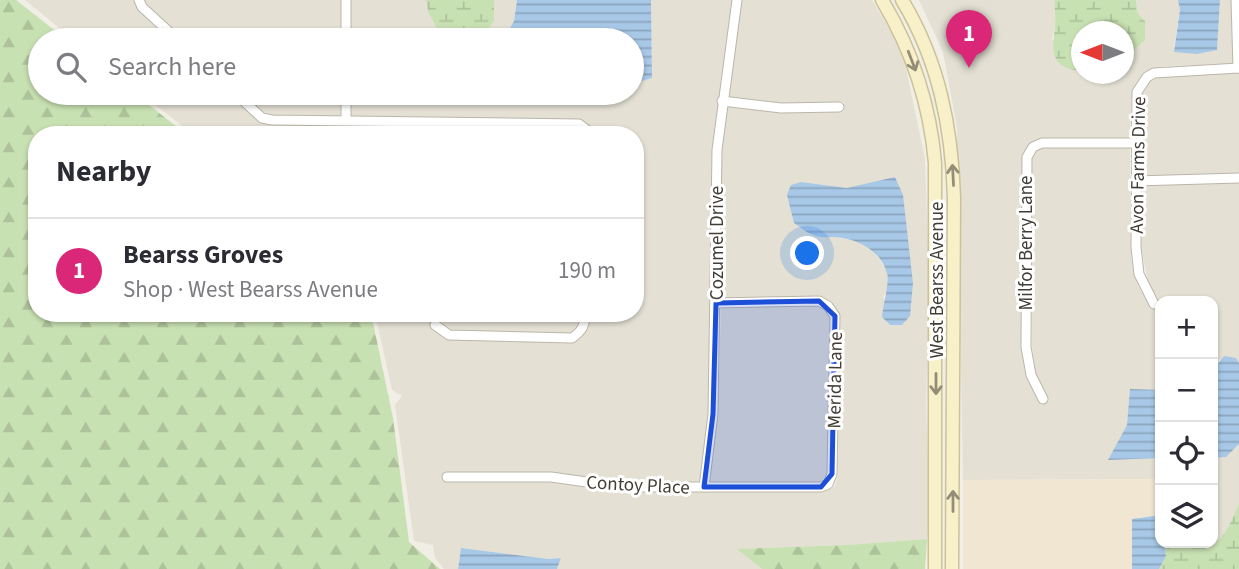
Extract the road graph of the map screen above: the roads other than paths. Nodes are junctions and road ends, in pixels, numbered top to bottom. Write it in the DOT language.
graph roads {
  1 [pos="139,0"];
  2 [pos="346,0"];
  3 [pos="737,0"];
  4 [pos="882,0"];
  5 [pos="902,0"];
  6 [pos="1236,0"];
  7 [pos="1238,24"];
  8 [pos="165,28"];
  9 [pos="346,28"];
  10 [pos="1238,68"];
  11 [pos="722,101"];
  12 [pos="248,105"];
  13 [pos="346,105"];
  14 [pos="839,107"];
  15 [pos="346,120"];
  16 [pos="582,126"];
  17 [pos="1135,143"];
  18 [pos="1239,178"];
  19 [pos="1135,181"];
  20 [pos="716,303"];
  21 [pos="1154,304"];
  22 [pos="585,322"];
  23 [pos="435,325"];
  24 [pos="1043,399"];
  25 [pos="447,477"];
  26 [pos="828,484"];
  27 [pos="704,487"];
  28 [pos="935,569"];
  29 [pos="952,569"];
  1 -- 8 [label="street"];
  2 -- 9 [label="street"];
  3 -- 11 [label="street, Cozumel Drive"];
  4 -- 28 [label="main road, West Bearss Avenue, one-way"];
  29 -- 5 [label="main road, West Bearss Avenue, one-way"];
  6 -- 7 [label="street"];
  7 -- 10 [label="street"];
  10 -- 17 [label="street, Avon Farms Drive"];
  11 -- 14 [label="street"];
  11 -- 20 [label="street, Cozumel Drive"];
  12 -- 15 [label="street"];
  13 -- 15 [label="street"];
  15 -- 16 [label="street"];
  17 -- 19 [label="street, Avon Farms Drive"];
  17 -- 24 [label="street, Milfor Berry Lane"];
  18 -- 19 [label="street"];
  19 -- 21 [label="street, Avon Farms Drive"];
  20 -- 26 [label="street, Merida Lane"];
  20 -- 27 [label="street, Cozumel Drive"];
  22 -- 23 [label="street"];
  25 -- 27 [label="street, Contoy Place"];
  26 -- 27 [label="street, Contoy Place"];
}
